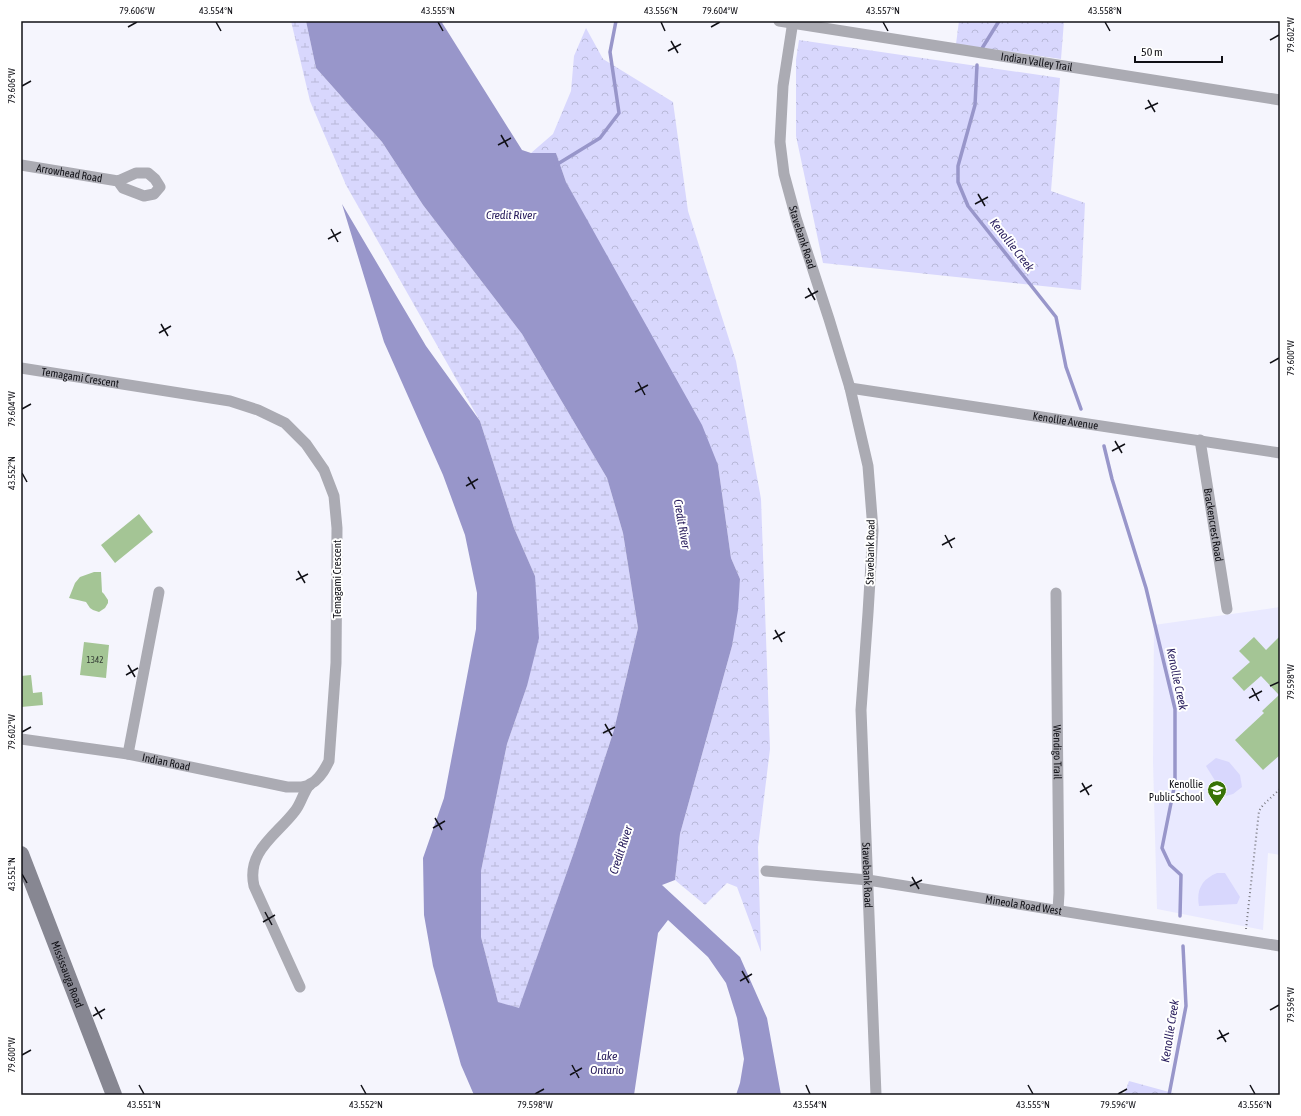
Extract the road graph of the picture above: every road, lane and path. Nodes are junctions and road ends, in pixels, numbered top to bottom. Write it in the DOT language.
graph roads {
  1 [pos="779,21"];
  2 [pos="793,22"];
  3 [pos="1280,100"];
  4 [pos="21,165"];
  5 [pos="118,181"];
  6 [pos="21,368"];
  7 [pos="850,388"];
  8 [pos="1200,440"];
  9 [pos="1280,453"];
  10 [pos="159,592"];
  11 [pos="1056,593"];
  12 [pos="1227,609"];
  13 [pos="21,739"];
  14 [pos="128,754"];
  15 [pos="310,785"];
  16 [pos="1280,789"];
  17 [pos="21,854"];
  18 [pos="766,871"];
  19 [pos="868,880"];
  20 [pos="1058,910"];
  21 [pos="1246,929"];
  22 [pos="1280,946"];
  23 [pos="300,987"];
  24 [pos="114,1095"];
  25 [pos="876,1095"];
  1 -- 2 [label="street, Indian Valley Trail"];
  2 -- 3 [label="street, Indian Valley Trail"];
  2 -- 7 [label="street, Stavebank Road"];
  4 -- 5 [label="street, Arrowhead Road"];
  6 -- 15 [label="street, Temagami Crescent"];
  7 -- 8 [label="street, Kenollie Avenue"];
  7 -- 19 [label="street, Stavebank Road"];
  8 -- 9 [label="street, Kenollie Avenue"];
  8 -- 12 [label="street, Brackencrest Road"];
  10 -- 14 [label="street"];
  11 -- 20 [label="street, Wendigo Trail"];
  13 -- 14 [label="street, Indian Road"];
  14 -- 15 [label="street, Indian Road"];
  15 -- 23 [label="street, Temagami Crescent"];
  16 -- 21 [label="path"];
  17 -- 24 [label="main road, Mississauga Road"];
  18 -- 19 [label="street, Mineola Road West"];
  19 -- 20 [label="street, Mineola Road West"];
  19 -- 25 [label="street, Stavebank Road"];
  20 -- 22 [label="street, Mineola Road West"];
}
